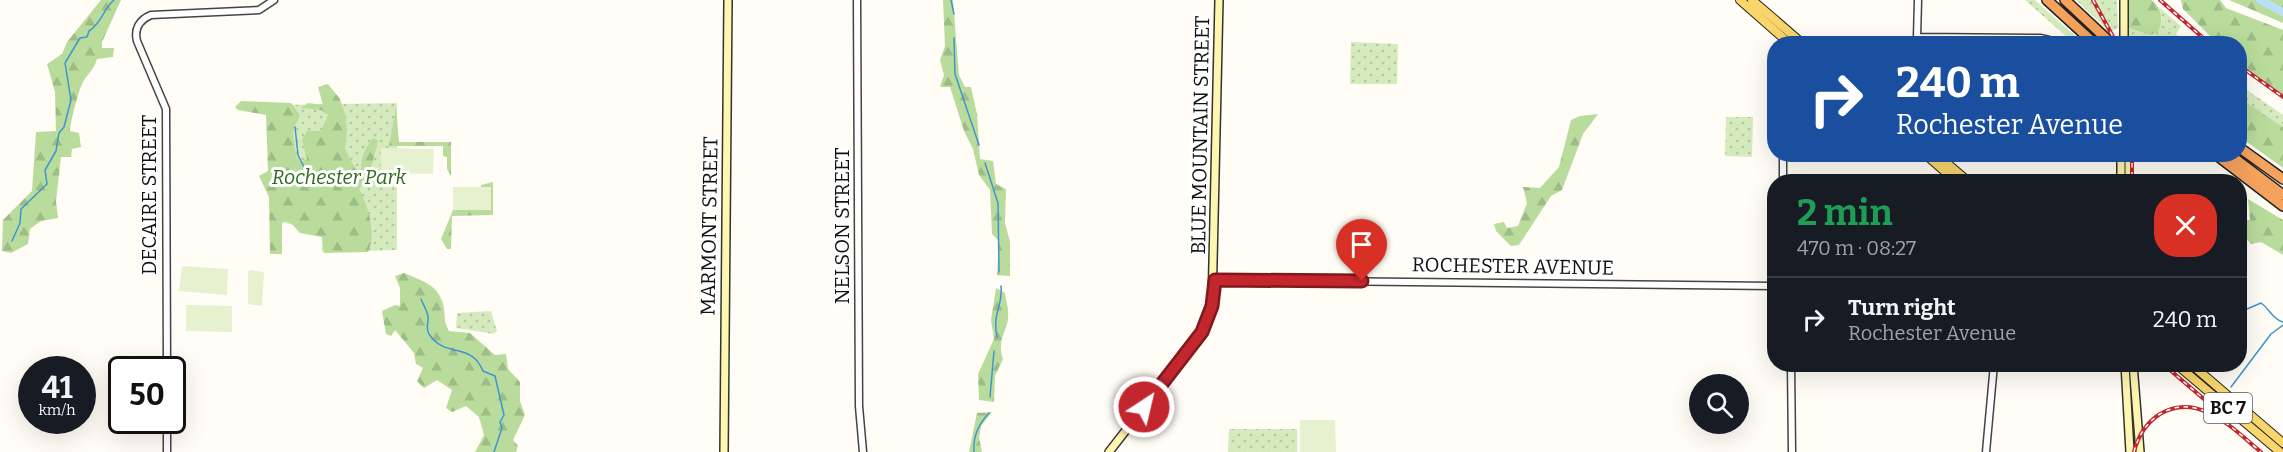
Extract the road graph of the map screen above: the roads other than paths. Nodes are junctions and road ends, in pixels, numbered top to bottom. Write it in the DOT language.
graph roads {
  1 [pos="728,0"];
  2 [pos="856,0"];
  3 [pos="1219,0"];
  4 [pos="1740,0"];
  5 [pos="1752,0"];
  6 [pos="1918,0"];
  7 [pos="2047,0"];
  8 [pos="2065,0"];
  9 [pos="2124,0"];
  10 [pos="273,1"];
  11 [pos="1781,36"];
  12 [pos="1794,36"];
  13 [pos="1917,36"];
  14 [pos="2086,36"];
  15 [pos="2104,36"];
  16 [pos="2124,36"];
  17 [pos="2247,153"];
  18 [pos="1934,162"];
  19 [pos="1945,162"];
  20 [pos="2121,162"];
  21 [pos="2126,162"];
  22 [pos="2225,162"];
  23 [pos="2240,162"];
  24 [pos="2244,162"];
  25 [pos="2121,170"];
  26 [pos="1948,174"];
  27 [pos="1960,174"];
  28 [pos="2121,174"];
  29 [pos="2124,174"];
  30 [pos="2241,174"];
  31 [pos="2247,178"];
  32 [pos="2283,179"];
  33 [pos="2283,193"];
  34 [pos="2283,206"];
  35 [pos="1215,280"];
  36 [pos="1767,286"];
  37 [pos="167,356"];
  38 [pos="1791,372"];
  39 [pos="1993,372"];
  40 [pos="2128,372"];
  41 [pos="2131,372"];
  42 [pos="2185,372"];
  43 [pos="2199,372"];
  44 [pos="2130,376"];
  45 [pos="167,434"];
  46 [pos="2283,443"];
  47 [pos="167,452"];
  48 [pos="724,452"];
  49 [pos="862,452"];
  50 [pos="1108,452"];
  51 [pos="1792,452"];
  52 [pos="1986,452"];
  53 [pos="2130,452"];
  54 [pos="2140,452"];
  55 [pos="2280,452"];
  1 -- 48 [label="main road, MARMONT STREET"];
  2 -- 49 [label="street, NELSON STREET"];
  3 -- 35 [label="main road, BLUE MOUNTAIN STREET"];
  4 -- 11 [label="main road"];
  5 -- 12 [label="main road"];
  6 -- 13 [label="street"];
  7 -- 14 [label="highway"];
  8 -- 15 [label="highway"];
  9 -- 16 [label="main road"];
  10 -- 37 [label="street, DECAIRE STREET"];
  17 -- 32 [label="highway"];
  18 -- 26 [label="main road"];
  19 -- 27 [label="main road"];
  20 -- 25 [label="main road"];
  21 -- 25 [label="main road"];
  22 -- 30 [label="highway"];
  23 -- 33 [label="highway"];
  24 -- 33 [label="highway"];
  25 -- 28 [label="main road"];
  25 -- 29 [label="main road"];
  31 -- 34 [label="highway"];
  35 -- 36 [label="street, ROCHESTER AVENUE"];
  35 -- 50 [label="main road, BLUE MOUNTAIN STREET"];
  38 -- 51 [label="street"];
  39 -- 52 [label="street"];
  40 -- 44 [label="main road"];
  41 -- 44 [label="main road"];
  42 -- 55 [label="main road, BC 7"];
  43 -- 46 [label="main road, BC 7"];
  44 -- 53 [label="main road"];
  44 -- 54 [label="main road"];
  45 -- 47 [label="street"];
}
